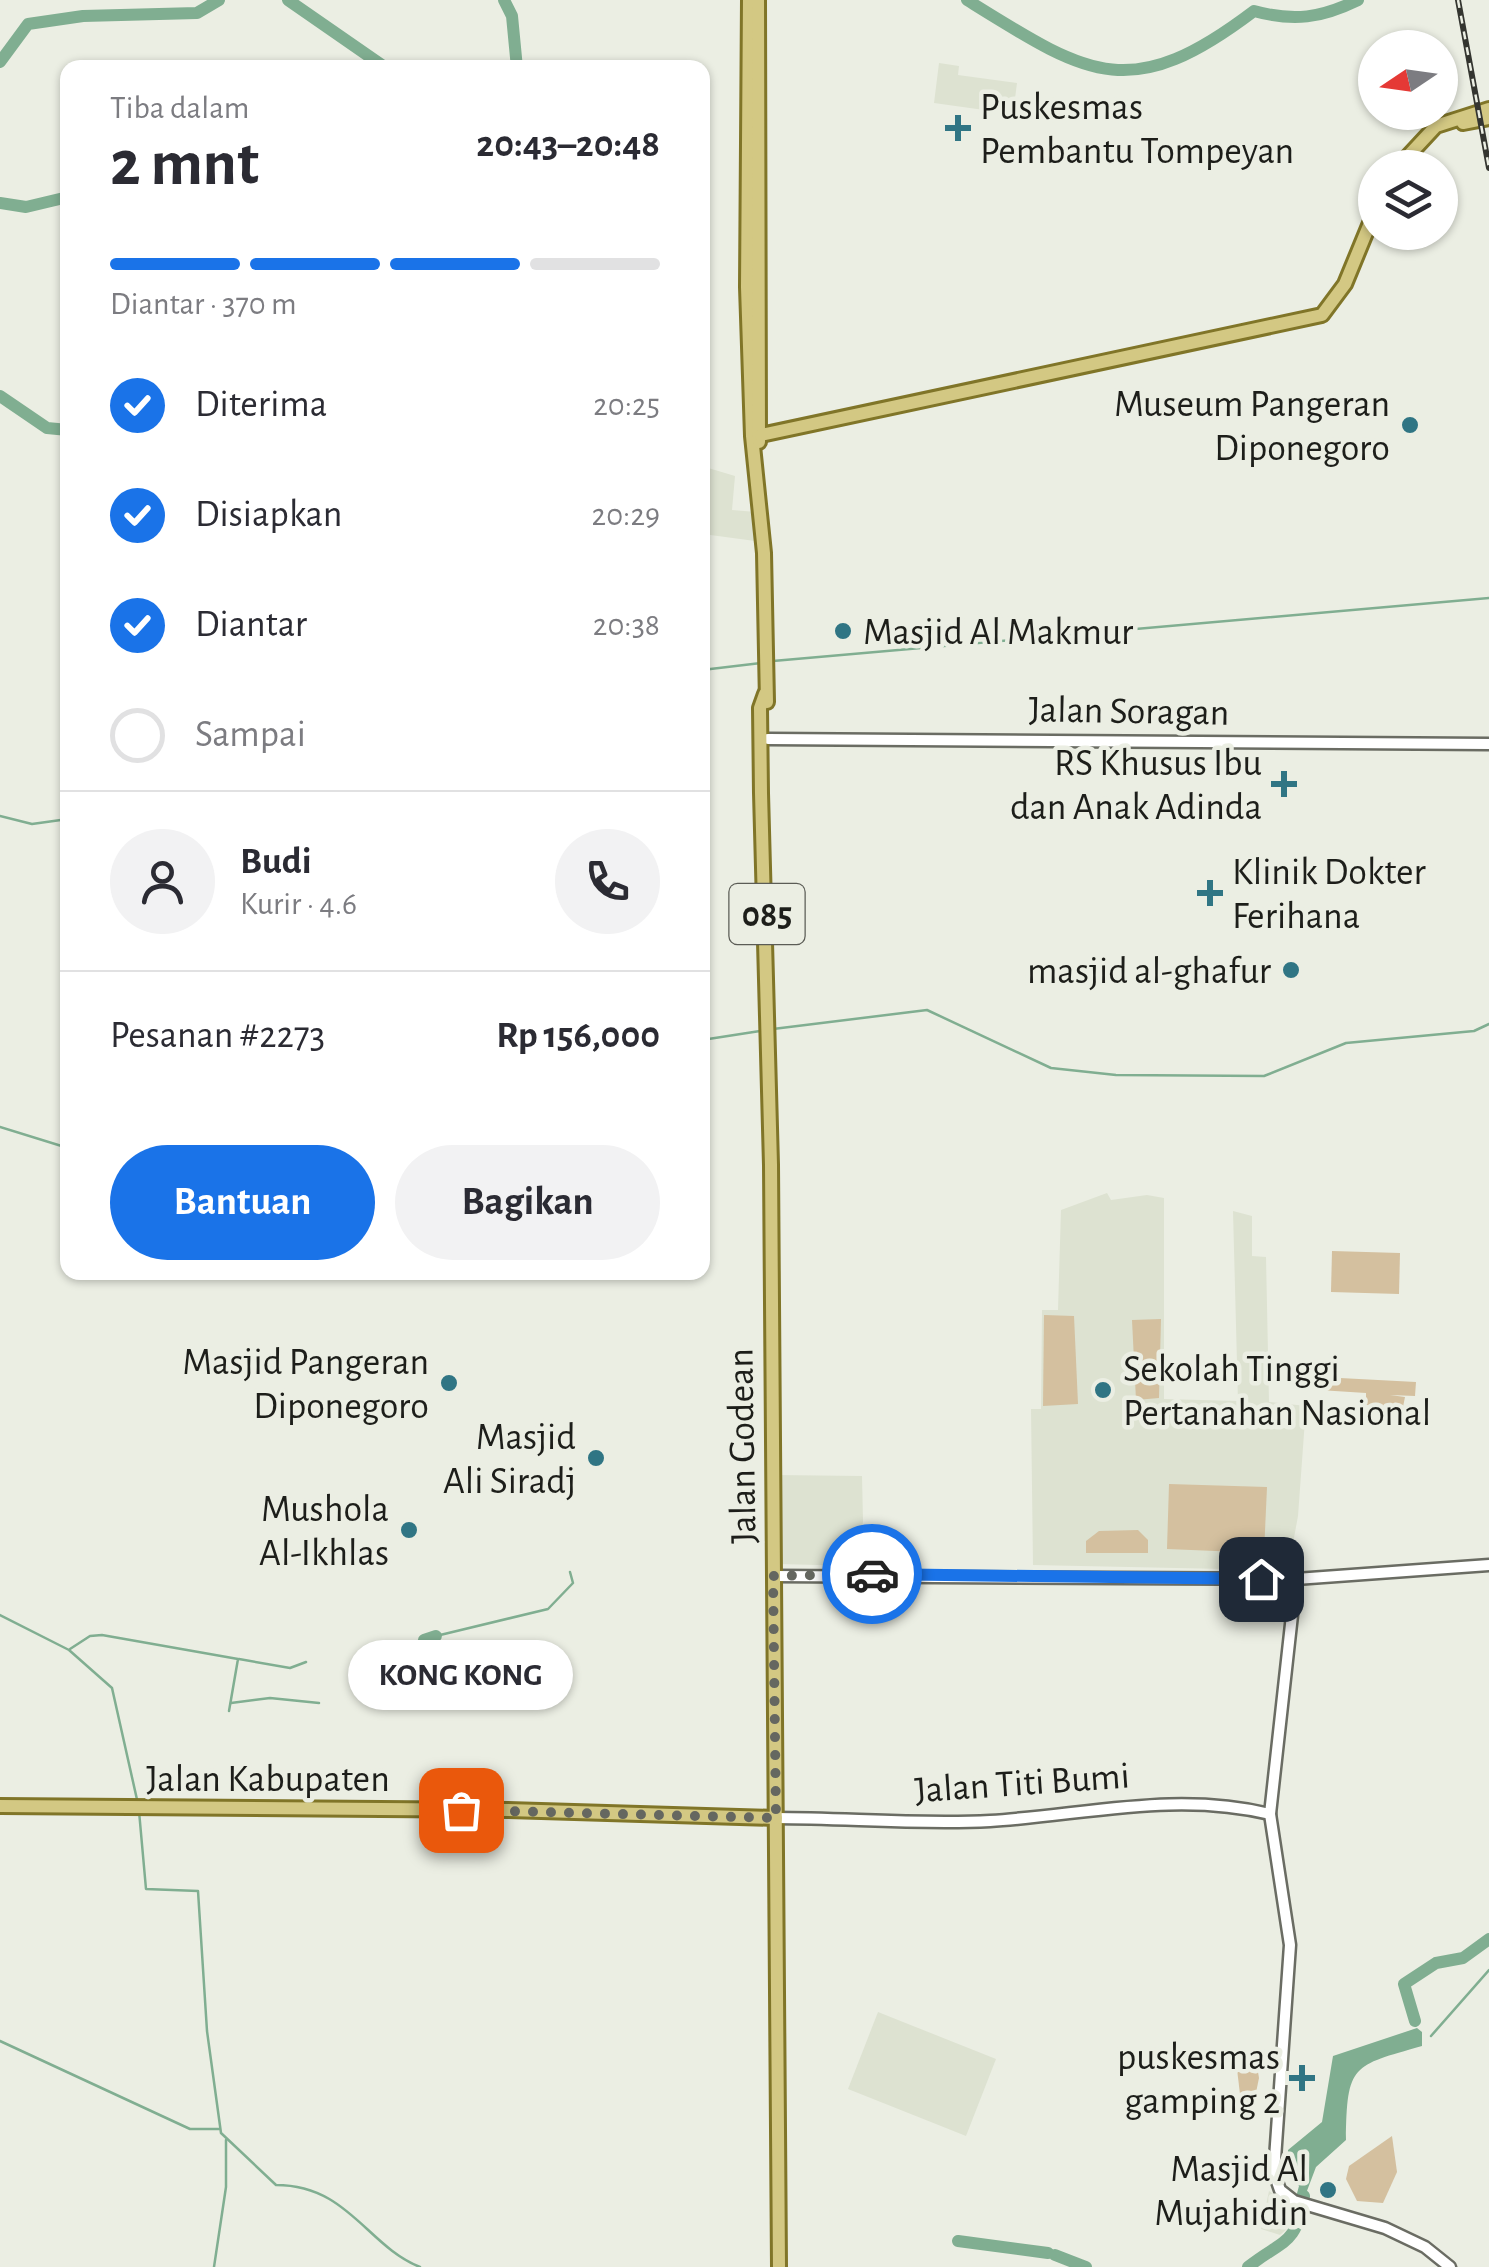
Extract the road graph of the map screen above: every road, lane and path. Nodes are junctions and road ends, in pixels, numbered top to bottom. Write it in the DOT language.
graph roads {
  1 [pos="748,0"];
  2 [pos="758,0"];
  3 [pos="1489,110"];
  4 [pos="1489,118"];
  5 [pos="1423,138"];
  6 [pos="1413,150"];
  7 [pos="1359,250"];
  8 [pos="760,406"];
  9 [pos="791,429"];
  10 [pos="760,439"];
  11 [pos="758,470"];
  12 [pos="765,694"];
  13 [pos="768,740"];
  14 [pos="1489,744"];
  15 [pos="764,804"];
  16 [pos="1489,1565"];
  17 [pos="773,1576"];
  18 [pos="1296,1579"];
  19 [pos="0,1806"];
  20 [pos="1270,1814"];
  21 [pos="776,1818"];
  22 [pos="779,2267"];
  23 [pos="1450,2267"];
  1 -- 10 [label="main road"];
  2 -- 8 [label="main road"];
  3 -- 5 [label="main road"];
  4 -- 5 [label="main road"];
  5 -- 6 [label="main road"];
  7 -- 9 [label="main road"];
  8 -- 9 [label="main road"];
  8 -- 10 [label="main road"];
  9 -- 10 [label="main road"];
  9 -- 11 [label="main road"];
  10 -- 11 [label="main road"];
  11 -- 12 [label="main road, 085"];
  12 -- 13 [label="main road, Jalan Godean"];
  12 -- 15 [label="main road, Jalan Godean / 085"];
  13 -- 14 [label="street, Jalan Soragan"];
  13 -- 15 [label="main road, Jalan Godean"];
  15 -- 17 [label="main road, Jalan Godean / 085"];
  16 -- 18 [label="street"];
  17 -- 18 [label="street"];
  17 -- 21 [label="main road, Jalan Godean / 085"];
  18 -- 20 [label="street"];
  19 -- 21 [label="main road, Jalan Kabupaten"];
  20 -- 21 [label="street, Jalan Titi Bumi"];
  20 -- 23 [label="street"];
  21 -- 22 [label="main road, Jalan Godean / 085"];
}
